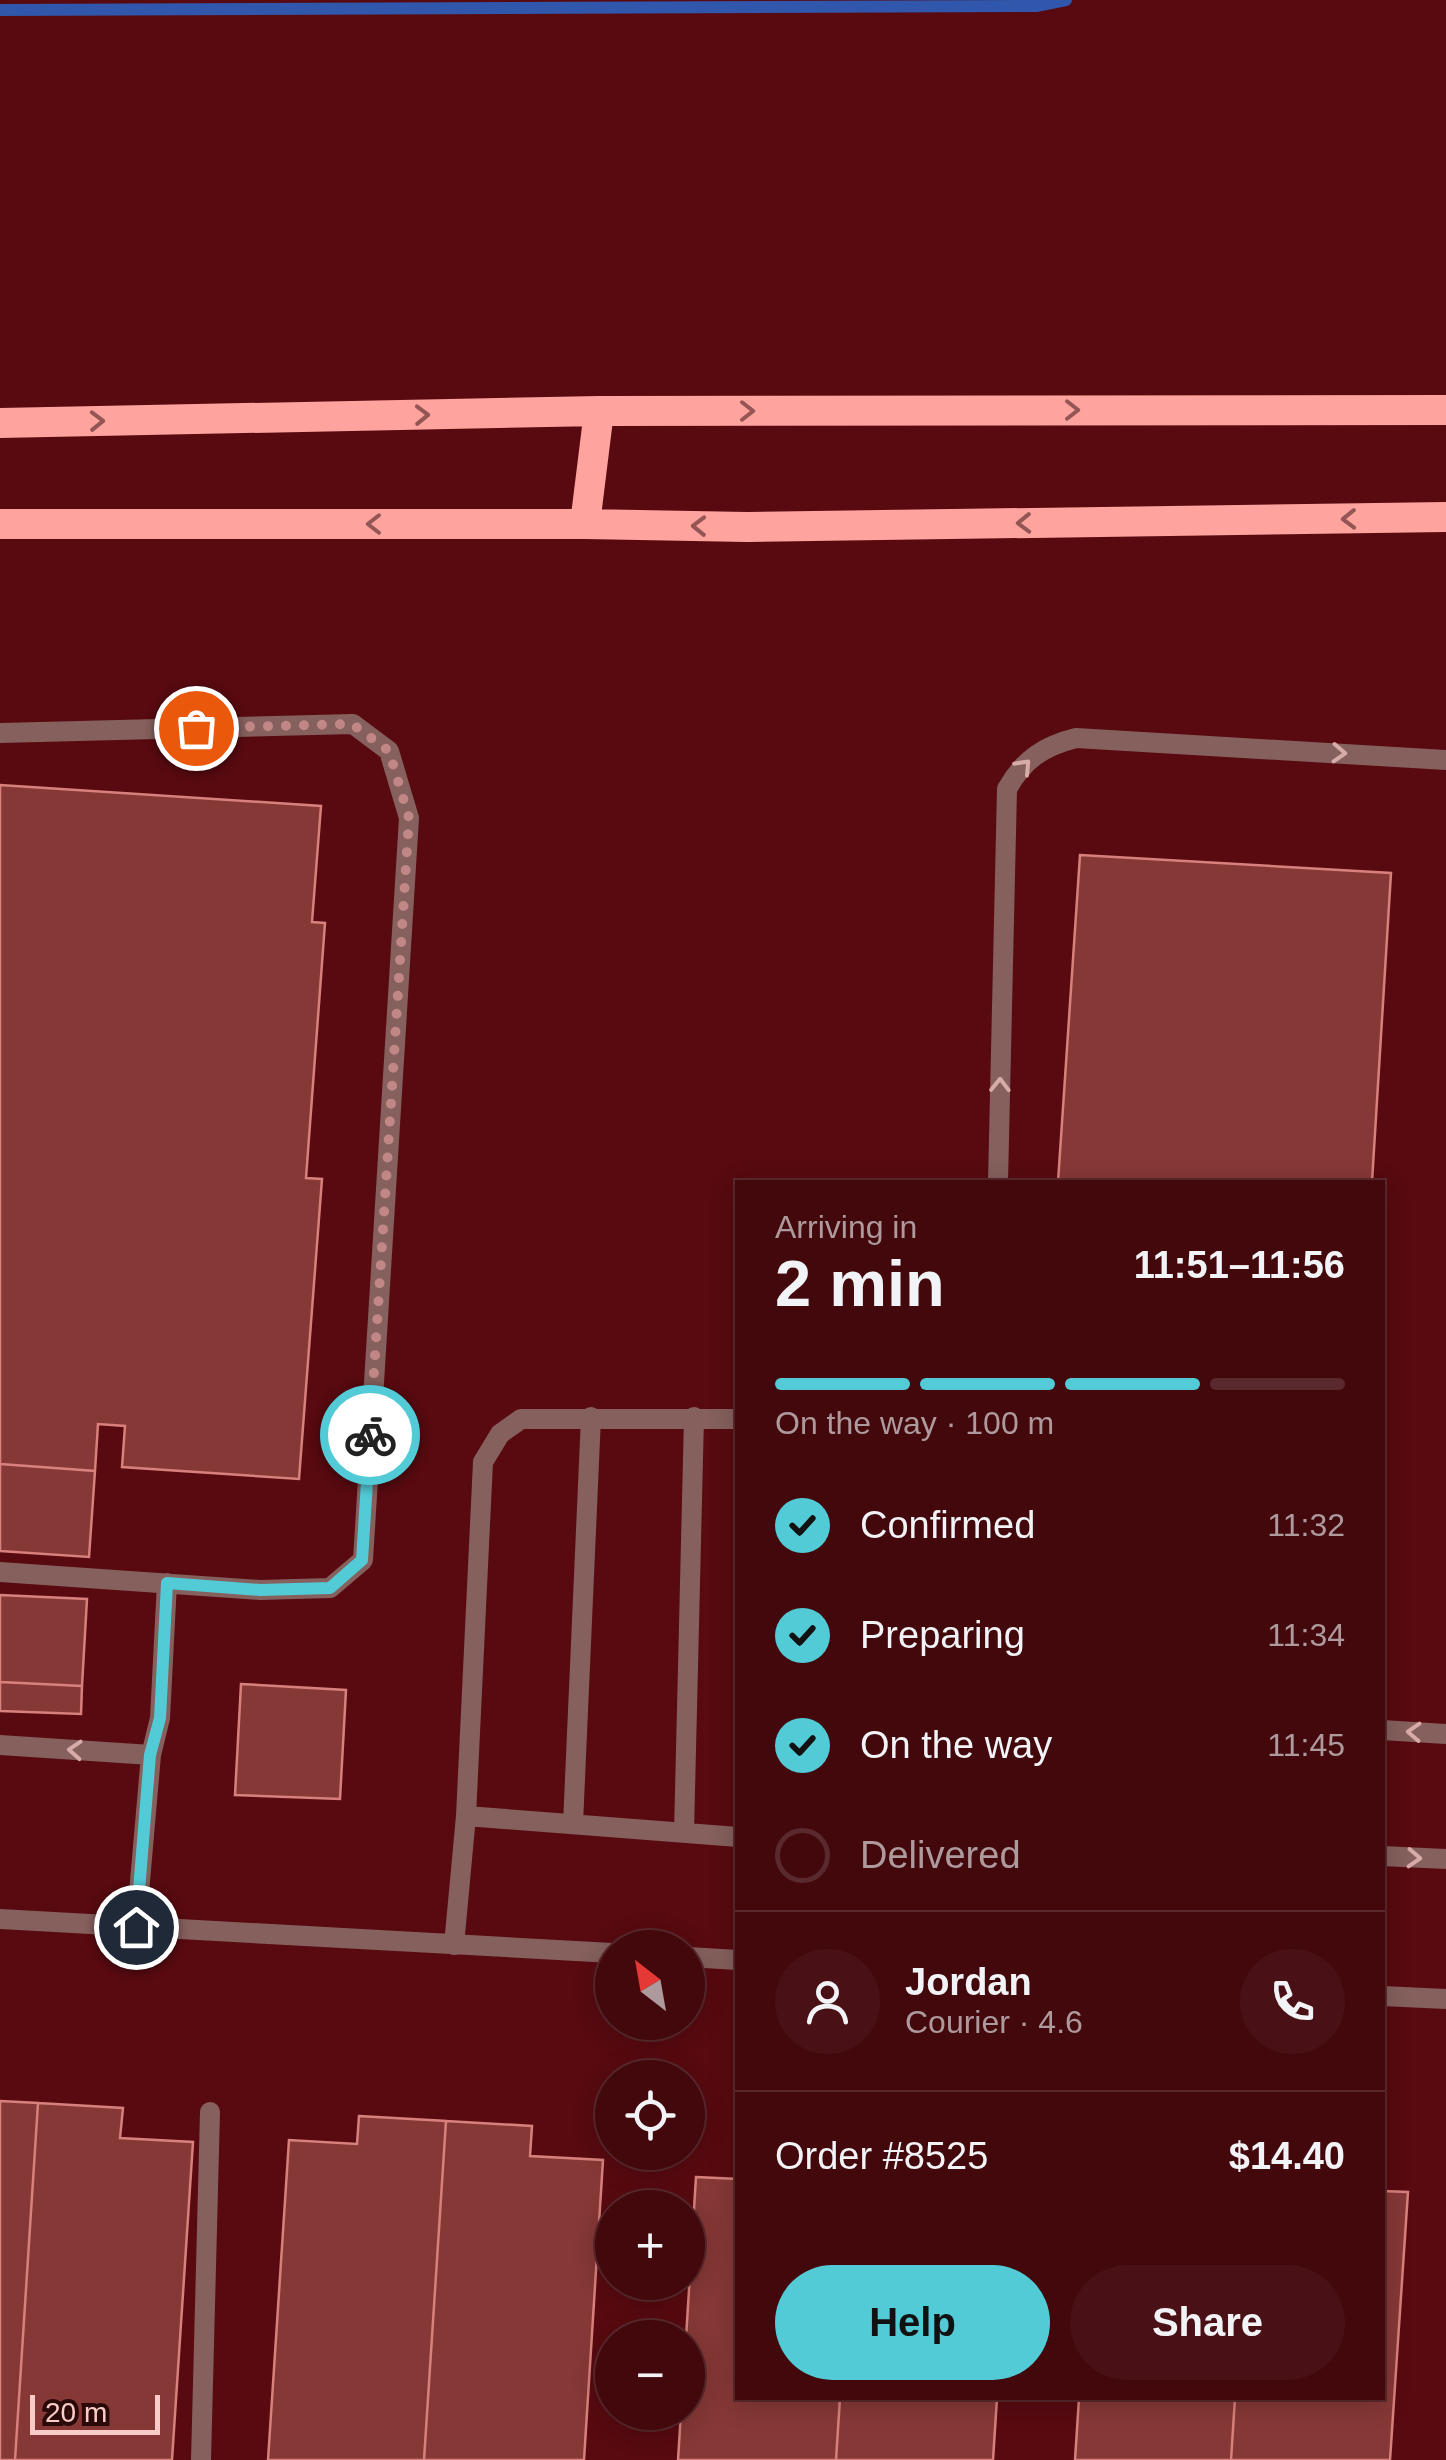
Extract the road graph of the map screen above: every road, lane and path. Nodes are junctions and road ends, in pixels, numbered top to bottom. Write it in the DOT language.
graph roads {
  1 [pos="1446,410"];
  2 [pos="598,411"];
  3 [pos="0,423"];
  4 [pos="1446,517"];
  5 [pos="0,524"];
  6 [pos="585,524"];
  7 [pos="0,732"];
  8 [pos="1446,760"];
  9 [pos="998,1180"];
  10 [pos="591,1417"];
  11 [pos="694,1417"];
  12 [pos="735,1418"];
  13 [pos="0,1572"];
  14 [pos="167,1583"];
  15 [pos="1385,1730"];
  16 [pos="1446,1734"];
  17 [pos="0,1746"];
  18 [pos="150,1755"];
  19 [pos="466,1816"];
  20 [pos="573,1824"];
  21 [pos="684,1834"];
  22 [pos="735,1837"];
  23 [pos="1385,1856"];
  24 [pos="1446,1859"];
  25 [pos="0,1920"];
  26 [pos="136,1927"];
  27 [pos="454,1944"];
  28 [pos="595,1952"];
  29 [pos="705,1959"];
  30 [pos="735,1960"];
  31 [pos="1385,1996"];
  32 [pos="1446,2000"];
  33 [pos="210,2112"];
  34 [pos="201,2460"];
  2 -- 1 [label="highway, one-way"];
  3 -- 2 [label="highway, one-way"];
  2 -- 6 [label="highway"];
  4 -- 6 [label="highway, one-way"];
  6 -- 5 [label="highway, one-way"];
  7 -- 14 [label="street"];
  9 -- 8 [label="street, one-way"];
  10 -- 11 [label="street"];
  10 -- 19 [label="street"];
  10 -- 20 [label="street"];
  11 -- 12 [label="street"];
  11 -- 21 [label="street"];
  13 -- 14 [label="street"];
  14 -- 18 [label="street"];
  16 -- 15 [label="street, one-way"];
  18 -- 17 [label="street, one-way"];
  18 -- 26 [label="street"];
  19 -- 20 [label="street"];
  19 -- 27 [label="street"];
  20 -- 21 [label="street"];
  21 -- 22 [label="street"];
  23 -- 24 [label="street, one-way"];
  25 -- 26 [label="street"];
  26 -- 27 [label="street"];
  27 -- 28 [label="street"];
  29 -- 30 [label="street"];
  31 -- 32 [label="street"];
  33 -- 34 [label="street"];
}
